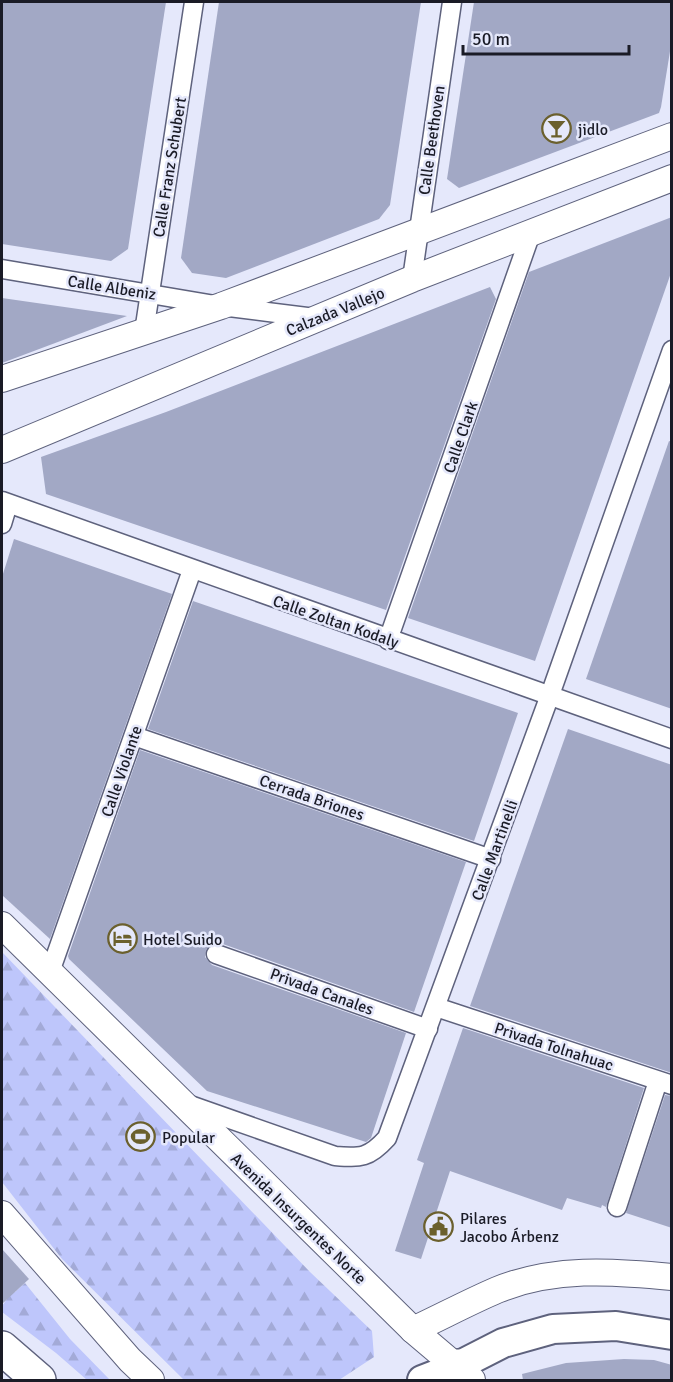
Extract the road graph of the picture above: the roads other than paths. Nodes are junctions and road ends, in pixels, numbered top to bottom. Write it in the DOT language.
graph roads {
  1 [pos="194,2"];
  2 [pos="452,2"];
  3 [pos="672,136"];
  4 [pos="672,178"];
  5 [pos="418,231"];
  6 [pos="531,233"];
  7 [pos="2,269"];
  8 [pos="412,279"];
  9 [pos="149,293"];
  10 [pos="222,306"];
  11 [pos="315,318"];
  12 [pos="144,332"];
  13 [pos="670,361"];
  14 [pos="2,379"];
  15 [pos="2,450"];
  16 [pos="5,503"];
  17 [pos="2,524"];
  18 [pos="192,570"];
  19 [pos="388,640"];
  20 [pos="550,695"];
  21 [pos="134,736"];
  22 [pos="672,739"];
  23 [pos="491,859"];
  24 [pos="2,925"];
  25 [pos="216,954"];
  26 [pos="50,972"];
  27 [pos="436,1007"];
  28 [pos="428,1029"];
  29 [pos="665,1083"];
  30 [pos="181,1102"];
  31 [pos="617,1208"];
  32 [pos="2,1214"];
  33 [pos="672,1277"];
  34 [pos="413,1330"];
  35 [pos="672,1335"];
  36 [pos="2,1348"];
  37 [pos="460,1376"];
  38 [pos="39,1380"];
  39 [pos="151,1380"];
  40 [pos="422,1380"];
  1 -- 9 [label="street, Calle Franz Schubert"];
  2 -- 5 [label="street, Calle Beethoven"];
  3 -- 5 [label="street"];
  4 -- 6 [label="street, Calzada Vallejo"];
  5 -- 8 [label="street, Calle Beethoven"];
  5 -- 10 [label="street"];
  6 -- 8 [label="street, Calzada Vallejo"];
  6 -- 19 [label="street, Calle Clark"];
  7 -- 9 [label="street, Calle Albeniz"];
  8 -- 11 [label="street, Calzada Vallejo"];
  9 -- 10 [label="street, Calle Albeniz"];
  9 -- 12 [label="street, Calle Franz Schubert"];
  10 -- 11 [label="street, Calle Albeniz"];
  10 -- 12 [label="street"];
  11 -- 15 [label="street, Calzada Vallejo"];
  12 -- 14 [label="street"];
  13 -- 20 [label="street, Calle Martinelli"];
  16 -- 17 [label="street"];
  16 -- 18 [label="street, Calle Zoltan Kodaly"];
  18 -- 19 [label="street, Calle Zoltan Kodaly"];
  18 -- 21 [label="street, Calle Violante"];
  19 -- 20 [label="street, Calle Zoltan Kodaly"];
  20 -- 22 [label="street, Calle Zoltan Kodaly"];
  20 -- 23 [label="street, Calle Martinelli"];
  21 -- 23 [label="street, Cerrada Briones"];
  21 -- 26 [label="street, Calle Violante"];
  23 -- 27 [label="street, Calle Martinelli"];
  24 -- 26 [label="street, Avenida Insurgentes Norte"];
  25 -- 28 [label="street, Privada Canales"];
  26 -- 30 [label="street, Avenida Insurgentes Norte"];
  27 -- 28 [label="street, Calle Martinelli"];
  27 -- 29 [label="street, Privada Tolnahuac"];
  28 -- 30 [label="street, Calle Martinelli"];
  29 -- 31 [label="street"];
  30 -- 34 [label="street, Avenida Insurgentes Norte"];
  32 -- 39 [label="street"];
  33 -- 34 [label="street"];
  34 -- 37 [label="street, Avenida Insurgentes Norte"];
  35 -- 37 [label="main road"];
  36 -- 38 [label="highway"];
  37 -- 40 [label="main road"];
}
